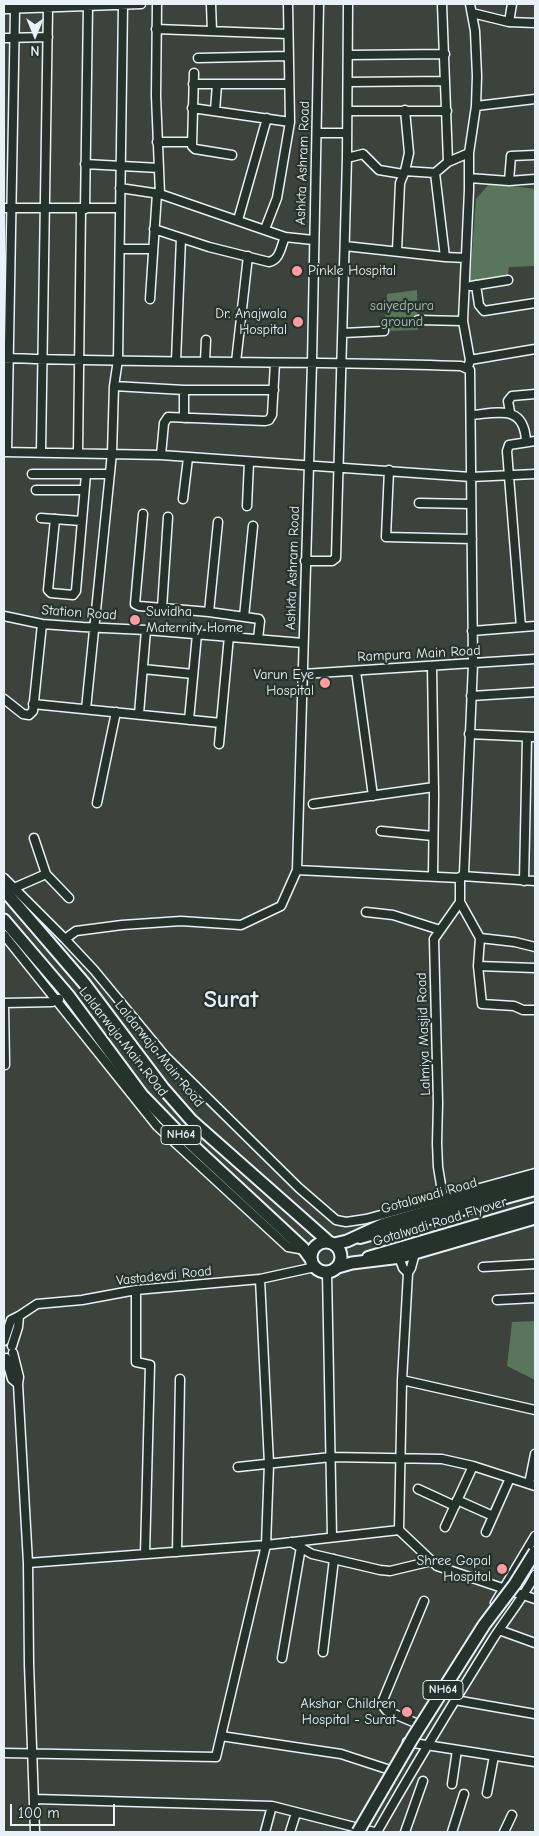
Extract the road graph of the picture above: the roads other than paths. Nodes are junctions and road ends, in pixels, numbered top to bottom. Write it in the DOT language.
graph roads {
  1 [pos="111,4"];
  2 [pos="123,4"];
  3 [pos="141,4"];
  4 [pos="157,4"];
  5 [pos="211,4"];
  6 [pos="288,4"];
  7 [pos="319,4"];
  8 [pos="348,4"];
  9 [pos="442,4"];
  10 [pos="470,4"];
  11 [pos="512,4"];
  12 [pos="88,6"];
  13 [pos="48,8"];
  14 [pos="4,9"];
  15 [pos="15,9"];
  16 [pos="472,13"];
  17 [pos="509,22"];
  18 [pos="535,23"];
  19 [pos="156,29"];
  20 [pos="212,31"];
  21 [pos="288,34"];
  22 [pos="48,37"];
  23 [pos="4,38"];
  24 [pos="14,38"];
  25 [pos="445,54"];
  26 [pos="348,55"];
  27 [pos="288,56"];
  28 [pos="198,58"];
  29 [pos="194,74"];
  30 [pos="445,81"];
  31 [pos="348,82"];
  32 [pos="194,84"];
  33 [pos="216,84"];
  34 [pos="289,84"];
  35 [pos="535,99"];
  36 [pos="476,106"];
  37 [pos="192,108"];
  38 [pos="405,110"];
  39 [pos="215,111"];
  40 [pos="348,111"];
  41 [pos="447,111"];
  42 [pos="267,118"];
  43 [pos="290,122"];
  44 [pos="317,133"];
  45 [pos="347,133"];
  46 [pos="157,142"];
  47 [pos="192,142"];
  48 [pos="469,153"];
  49 [pos="232,155"];
  50 [pos="535,155"];
  51 [pos="347,158"];
  52 [pos="448,162"];
  53 [pos="85,164"];
  54 [pos="120,165"];
  55 [pos="159,168"];
  56 [pos="404,172"];
  57 [pos="435,172"];
  58 [pos="469,178"];
  59 [pos="535,179"];
  60 [pos="509,181"];
  61 [pos="120,188"];
  62 [pos="158,193"];
  63 [pos="7,208"];
  64 [pos="120,208"];
  65 [pos="45,209"];
  66 [pos="83,209"];
  67 [pos="238,220"];
  68 [pos="154,229"];
  69 [pos="265,229"];
  70 [pos="285,236"];
  71 [pos="181,238"];
  72 [pos="313,240"];
  73 [pos="345,246"];
  74 [pos="120,249"];
  75 [pos="153,249"];
  76 [pos="397,252"];
  77 [pos="248,256"];
  78 [pos="444,257"];
  79 [pos="466,258"];
  80 [pos="508,280"];
  81 [pos="476,285"];
  82 [pos="465,286"];
  83 [pos="150,299"];
  84 [pos="535,303"];
  85 [pos="418,320"];
  86 [pos="463,321"];
  87 [pos="384,331"];
  88 [pos="343,333"];
  89 [pos="206,340"];
  90 [pos="535,350"];
  91 [pos="7,358"];
  92 [pos="42,359"];
  93 [pos="79,360"];
  94 [pos="118,360"];
  95 [pos="176,361"];
  96 [pos="205,361"];
  97 [pos="236,362"];
  98 [pos="342,362"];
  99 [pos="275,363"];
  100 [pos="312,363"];
  101 [pos="469,364"];
  102 [pos="114,386"];
  103 [pos="184,390"];
  104 [pos="274,390"];
  105 [pos="535,394"];
  106 [pos="510,412"];
  107 [pos="471,415"];
  108 [pos="184,418"];
  109 [pos="535,440"];
  110 [pos="526,441"];
  111 [pos="41,451"];
  112 [pos="5,452"];
  113 [pos="78,452"];
  114 [pos="112,453"];
  115 [pos="161,455"];
  116 [pos="188,458"];
  117 [pos="249,462"];
  118 [pos="309,465"];
  119 [pos="339,466"];
  120 [pos="389,470"];
  121 [pos="32,474"];
  122 [pos="86,474"];
  123 [pos="109,474"];
  124 [pos="535,474"];
  125 [pos="510,475"];
  126 [pos="471,477"];
  127 [pos="36,490"];
  128 [pos="84,490"];
  129 [pos="184,499"];
  130 [pos="419,503"];
  131 [pos="472,504"];
  132 [pos="247,506"];
  133 [pos="142,514"];
  134 [pos="168,516"];
  135 [pos="41,518"];
  136 [pos="55,519"];
  137 [pos="82,521"];
  138 [pos="218,522"];
  139 [pos="253,526"];
  140 [pos="472,539"];
  141 [pos="305,562"];
  142 [pos="162,608"];
  143 [pos="210,612"];
  144 [pos="4,616"];
  145 [pos="244,617"];
  146 [pos="42,624"];
  147 [pos="535,626"];
  148 [pos="94,627"];
  149 [pos="521,627"];
  150 [pos="146,630"];
  151 [pos="472,631"];
  152 [pos="197,634"];
  153 [pos="229,636"];
  154 [pos="258,639"];
  155 [pos="303,643"];
  156 [pos="535,659"];
  157 [pos="473,664"];
  158 [pos="432,666"];
  159 [pos="143,669"];
  160 [pos="356,671"];
  161 [pos="193,674"];
  162 [pos="304,674"];
  163 [pos="535,692"];
  164 [pos="471,696"];
  165 [pos="4,699"];
  166 [pos="33,704"];
  167 [pos="86,709"];
  168 [pos="116,712"];
  169 [pos="139,714"];
  170 [pos="189,720"];
  171 [pos="221,723"];
  172 [pos="469,734"];
  173 [pos="531,738"];
  174 [pos="219,744"];
  175 [pos="434,787"];
  176 [pos="373,796"];
  177 [pos="98,803"];
  178 [pos="313,804"];
  179 [pos="380,831"];
  180 [pos="433,836"];
  181 [pos="34,838"];
  182 [pos="297,870"];
  183 [pos="46,874"];
  184 [pos="433,876"];
  185 [pos="461,877"];
  186 [pos="524,881"];
  187 [pos="535,882"];
  188 [pos="6,885"];
  189 [pos="69,898"];
  190 [pos="460,902"];
  191 [pos="366,912"];
  192 [pos="4,920"];
  193 [pos="440,930"];
  194 [pos="4,935"];
  195 [pos="480,938"];
  196 [pos="65,939"];
  197 [pos="535,947"];
  198 [pos="478,966"];
  199 [pos="535,968"];
  200 [pos="94,970"];
  201 [pos="84,983"];
  202 [pos="68,995"];
  203 [pos="56,1000"];
  204 [pos="4,1003"];
  205 [pos="535,1010"];
  206 [pos="5,1065"];
  207 [pos="535,1173"];
  208 [pos="535,1180"];
  209 [pos="535,1190"];
  210 [pos="443,1197"];
  211 [pos="535,1208"];
  212 [pos="535,1218"];
  213 [pos="347,1241"];
  214 [pos="331,1243"];
  215 [pos="416,1253"];
  216 [pos="399,1257"];
  217 [pos="310,1259"];
  218 [pos="352,1263"];
  219 [pos="535,1264"];
  220 [pos="338,1267"];
  221 [pos="483,1267"];
  222 [pos="327,1272"];
  223 [pos="408,1273"];
  224 [pos="260,1279"];
  225 [pos="136,1290"];
  226 [pos="535,1298"];
  227 [pos="497,1300"];
  228 [pos="8,1346"];
  229 [pos="5,1357"];
  230 [pos="180,1379"];
  231 [pos="402,1380"];
  232 [pos="18,1384"];
  233 [pos="535,1410"];
  234 [pos="535,1454"];
  235 [pos="331,1457"];
  236 [pos="400,1458"];
  237 [pos="269,1464"];
  238 [pos="473,1466"];
  239 [pos="238,1467"];
  240 [pos="510,1478"];
  241 [pos="532,1485"];
  242 [pos="418,1489"];
  243 [pos="456,1503"];
  244 [pos="493,1516"];
  245 [pos="445,1527"];
  246 [pos="399,1530"];
  247 [pos="486,1532"];
  248 [pos="535,1536"];
  249 [pos="332,1537"];
  250 [pos="291,1542"];
  251 [pos="266,1545"];
  252 [pos="300,1547"];
  253 [pos="177,1552"];
  254 [pos="535,1552"];
  255 [pos="145,1554"];
  256 [pos="334,1559"];
  257 [pos="432,1562"];
  258 [pos="535,1562"];
  259 [pos="28,1563"];
  260 [pos="535,1575"];
  261 [pos="504,1589"];
  262 [pos="524,1595"];
  263 [pos="535,1599"];
  264 [pos="424,1601"];
  265 [pos="499,1630"];
  266 [pos="535,1643"];
  267 [pos="323,1652"];
  268 [pos="282,1658"];
  269 [pos="455,1700"];
  270 [pos="535,1714"];
  271 [pos="418,1724"];
  272 [pos="221,1736"];
  273 [pos="407,1742"];
  274 [pos="427,1745"];
  275 [pos="457,1750"];
  276 [pos="33,1752"];
  277 [pos="4,1753"];
  278 [pos="494,1756"];
  279 [pos="535,1762"];
  280 [pos="390,1770"];
  281 [pos="423,1781"];
  282 [pos="452,1784"];
  283 [pos="487,1793"];
  284 [pos="464,1794"];
  285 [pos="34,1799"];
  286 [pos="272,1806"];
  287 [pos="296,1813"];
  288 [pos="512,1815"];
  289 [pos="358,1831"];
  290 [pos="35,1832"];
  291 [pos="265,1832"];
  292 [pos="290,1832"];
  293 [pos="375,1832"];
  294 [pos="405,1832"];
  295 [pos="452,1832"];
  296 [pos="504,1832"];
  1 -- 2 [label="street"];
  1 -- 12 [label="street"];
  2 -- 3 [label="street"];
  2 -- 54 [label="street"];
  4 -- 19 [label="street"];
  5 -- 20 [label="street"];
  6 -- 21 [label="street"];
  7 -- 44 [label="street, Ashkta Ashram Road"];
  8 -- 26 [label="street"];
  9 -- 25 [label="street"];
  10 -- 16 [label="street"];
  11 -- 17 [label="street"];
  12 -- 13 [label="street"];
  12 -- 53 [label="street"];
  13 -- 15 [label="street"];
  13 -- 22 [label="street"];
  14 -- 15 [label="street"];
  15 -- 24 [label="street"];
  16 -- 17 [label="street"];
  16 -- 36 [label="street"];
  17 -- 18 [label="street"];
  19 -- 20 [label="street"];
  19 -- 46 [label="street"];
  20 -- 21 [label="street"];
  21 -- 27 [label="street"];
  22 -- 24 [label="street"];
  22 -- 65 [label="street"];
  23 -- 24 [label="street"];
  24 -- 63 [label="street"];
  25 -- 26 [label="street"];
  25 -- 30 [label="street"];
  26 -- 31 [label="street"];
  27 -- 28 [label="street"];
  27 -- 34 [label="street"];
  29 -- 32 [label="street"];
  30 -- 31 [label="street"];
  30 -- 41 [label="street"];
  31 -- 40 [label="street"];
  32 -- 33 [label="street"];
  32 -- 37 [label="street"];
  33 -- 34 [label="street"];
  33 -- 39 [label="street"];
  34 -- 43 [label="street"];
  35 -- 36 [label="street"];
  36 -- 48 [label="street"];
  37 -- 39 [label="street"];
  37 -- 47 [label="street"];
  38 -- 40 [label="street"];
  38 -- 41 [label="street"];
  38 -- 56 [label="street"];
  39 -- 42 [label="street"];
  40 -- 45 [label="street"];
  41 -- 52 [label="street"];
  42 -- 43 [label="street"];
  42 -- 67 [label="street"];
  43 -- 69 [label="street"];
  44 -- 45 [label="street"];
  44 -- 72 [label="street, Ashkta Ashram Road"];
  45 -- 51 [label="street"];
  46 -- 47 [label="street"];
  46 -- 55 [label="street"];
  47 -- 49 [label="street"];
  48 -- 52 [label="street"];
  48 -- 58 [label="street"];
  50 -- 60 [label="street"];
  51 -- 56 [label="street"];
  51 -- 73 [label="street"];
  52 -- 57 [label="street"];
  53 -- 54 [label="street"];
  53 -- 66 [label="street"];
  54 -- 55 [label="street"];
  54 -- 61 [label="street"];
  55 -- 62 [label="street"];
  56 -- 57 [label="street"];
  56 -- 76 [label="street"];
  57 -- 78 [label="street"];
  58 -- 60 [label="street"];
  58 -- 79 [label="street"];
  59 -- 60 [label="street"];
  61 -- 62 [label="street"];
  61 -- 64 [label="street"];
  62 -- 67 [label="street"];
  62 -- 68 [label="street"];
  63 -- 65 [label="street"];
  63 -- 91 [label="street"];
  64 -- 66 [label="street"];
  64 -- 74 [label="street"];
  65 -- 66 [label="street"];
  65 -- 92 [label="street"];
  66 -- 93 [label="street"];
  67 -- 69 [label="street"];
  68 -- 71 [label="street"];
  68 -- 75 [label="street"];
  69 -- 70 [label="street"];
  70 -- 72 [label="street"];
  70 -- 77 [label="street"];
  71 -- 77 [label="street"];
  71 -- 95 [label="street"];
  72 -- 100 [label="street, Ashkta Ashram Road"];
  73 -- 76 [label="street"];
  73 -- 88 [label="street"];
  74 -- 75 [label="street"];
  74 -- 94 [label="street"];
  75 -- 83 [label="street"];
  76 -- 78 [label="street"];
  77 -- 97 [label="street"];
  78 -- 79 [label="street"];
  79 -- 82 [label="street"];
  80 -- 81 [label="street"];
  81 -- 82 [label="street"];
  81 -- 84 [label="street"];
  82 -- 86 [label="street"];
  85 -- 86 [label="street"];
  86 -- 101 [label="street"];
  87 -- 88 [label="street"];
  88 -- 98 [label="street"];
  89 -- 96 [label="street"];
  90 -- 101 [label="street"];
  91 -- 92 [label="street"];
  91 -- 112 [label="street"];
  92 -- 93 [label="street"];
  92 -- 111 [label="street"];
  93 -- 94 [label="street"];
  93 -- 113 [label="street"];
  94 -- 95 [label="street"];
  94 -- 102 [label="street"];
  95 -- 96 [label="street"];
  96 -- 97 [label="street"];
  97 -- 99 [label="street"];
  98 -- 100 [label="street"];
  98 -- 101 [label="street"];
  98 -- 119 [label="street"];
  99 -- 100 [label="street"];
  99 -- 104 [label="street"];
  100 -- 118 [label="street, Ashkta Ashram Road"];
  101 -- 107 [label="street"];
  102 -- 103 [label="street"];
  102 -- 114 [label="street"];
  103 -- 104 [label="street"];
  103 -- 108 [label="street"];
  104 -- 108 [label="street"];
  105 -- 106 [label="street"];
  106 -- 107 [label="street"];
  106 -- 110 [label="street"];
  107 -- 126 [label="street"];
  108 -- 115 [label="street"];
  109 -- 110 [label="street"];
  110 -- 125 [label="street"];
  111 -- 112 [label="street"];
  111 -- 113 [label="street"];
  113 -- 114 [label="street"];
  114 -- 115 [label="street"];
  114 -- 123 [label="street"];
  115 -- 116 [label="street"];
  116 -- 117 [label="street"];
  116 -- 129 [label="street"];
  117 -- 118 [label="street"];
  117 -- 132 [label="street"];
  118 -- 119 [label="street"];
  118 -- 141 [label="street, Ashkta Ashram Road"];
  119 -- 120 [label="street"];
  119 -- 141 [label="street"];
  120 -- 126 [label="street"];
  120 -- 140 [label="street"];
  121 -- 122 [label="street"];
  122 -- 123 [label="street"];
  122 -- 128 [label="street"];
  123 -- 148 [label="street"];
  124 -- 125 [label="street"];
  125 -- 126 [label="street"];
  125 -- 149 [label="street"];
  126 -- 131 [label="street"];
  127 -- 128 [label="street"];
  128 -- 137 [label="street"];
  130 -- 131 [label="street"];
  131 -- 140 [label="street"];
  133 -- 142 [label="street"];
  134 -- 142 [label="street"];
  135 -- 136 [label="street"];
  136 -- 137 [label="street"];
  136 -- 137 [label="street"];
  138 -- 143 [label="street"];
  139 -- 145 [label="street"];
  140 -- 151 [label="street"];
  141 -- 155 [label="street, Ashkta Ashram Road"];
  142 -- 143 [label="street"];
  143 -- 145 [label="street"];
  144 -- 146 [label="street, Station Road"];
  145 -- 154 [label="street"];
  146 -- 148 [label="street, Station Road"];
  146 -- 166 [label="street"];
  147 -- 149 [label="street"];
  148 -- 150 [label="street, Station Road"];
  148 -- 167 [label="street"];
  149 -- 151 [label="street"];
  150 -- 152 [label="street, Station Road"];
  150 -- 159 [label="street"];
  151 -- 157 [label="street"];
  152 -- 153 [label="street, Station Road"];
  152 -- 161 [label="street"];
  153 -- 154 [label="street, Station Road"];
  153 -- 171 [label="street"];
  154 -- 155 [label="street, Station Road"];
  155 -- 162 [label="street, Ashkta Ashram Road"];
  156 -- 157 [label="street, Rampura Main Road"];
  157 -- 158 [label="street, Rampura Main Road"];
  157 -- 164 [label="street"];
  158 -- 160 [label="street, Rampura Main Road"];
  158 -- 175 [label="street"];
  159 -- 161 [label="street"];
  159 -- 169 [label="street"];
  160 -- 162 [label="street, Rampura Main Road"];
  160 -- 176 [label="street"];
  161 -- 170 [label="street"];
  162 -- 182 [label="street, Ashkta Ashram Road"];
  163 -- 164 [label="street"];
  164 -- 172 [label="street"];
  165 -- 166 [label="street"];
  166 -- 167 [label="street"];
  167 -- 168 [label="street"];
  168 -- 169 [label="street"];
  168 -- 177 [label="street"];
  169 -- 170 [label="street"];
  170 -- 171 [label="street"];
  171 -- 174 [label="street"];
  172 -- 173 [label="street"];
  172 -- 185 [label="street"];
  173 -- 186 [label="street"];
  175 -- 176 [label="street"];
  175 -- 180 [label="street"];
  176 -- 178 [label="street"];
  179 -- 180 [label="street"];
  180 -- 184 [label="street"];
  181 -- 183 [label="street"];
  182 -- 184 [label="street"];
  182 -- 196 [label="street, Ashkta Ashram Road"];
  183 -- 188 [label="street"];
  183 -- 189 [label="street"];
  184 -- 185 [label="street"];
  185 -- 186 [label="street"];
  185 -- 190 [label="street"];
  186 -- 187 [label="street"];
  188 -- 196 [label="street"];
  188 -- 201 [label="highway, Laldarwaja Main Road / NH64"];
  190 -- 193 [label="street, Lalmiya Masjid Road"];
  190 -- 195 [label="street"];
  191 -- 193 [label="street"];
  192 -- 202 [label="highway, Laldarwaja Main ROad / NH64"];
  193 -- 210 [label="street, Lalmiya Masjid Road"];
  194 -- 203 [label="street"];
  195 -- 197 [label="street"];
  195 -- 198 [label="street"];
  196 -- 200 [label="street"];
  198 -- 199 [label="street"];
  198 -- 205 [label="street"];
  200 -- 201 [label="street"];
  200 -- 210 [label="street"];
  201 -- 214 [label="highway, Laldarwaja Main Road / NH64"];
  202 -- 203 [label="street"];
  202 -- 217 [label="highway, Laldarwaja Main ROad / NH64"];
  203 -- 204 [label="street"];
  203 -- 217 [label="street"];
  204 -- 206 [label="street"];
  207 -- 210 [label="street"];
  208 -- 213 [label="highway, Gotalawadi Road"];
  209 -- 213 [label="main road, Gotalwadi Road Flyover"];
  211 -- 218 [label="main road, Gotalwadi Road Flyover"];
  212 -- 215 [label="highway"];
  213 -- 214 [label="highway, Gotalawadi Road"];
  214 -- 217 [label="highway"];
  214 -- 220 [label="highway"];
  215 -- 216 [label="highway"];
  215 -- 223 [label="street"];
  216 -- 218 [label="highway"];
  216 -- 223 [label="street"];
  217 -- 222 [label="highway, NH64"];
  217 -- 224 [label="street, Vastadevdi Road"];
  218 -- 220 [label="highway"];
  219 -- 221 [label="street"];
  220 -- 222 [label="highway"];
  222 -- 235 [label="street"];
  223 -- 231 [label="street"];
  224 -- 225 [label="street, Vastadevdi Road"];
  224 -- 237 [label="street"];
  225 -- 228 [label="street, Vastadevdi Road"];
  225 -- 255 [label="street"];
  226 -- 227 [label="street"];
  228 -- 229 [label="street"];
  228 -- 232 [label="street"];
  229 -- 232 [label="street"];
  230 -- 253 [label="street"];
  231 -- 233 [label="street"];
  231 -- 236 [label="street"];
  232 -- 259 [label="street"];
  234 -- 241 [label="street"];
  235 -- 236 [label="street"];
  235 -- 237 [label="street"];
  235 -- 249 [label="street"];
  236 -- 238 [label="street"];
  236 -- 246 [label="street"];
  237 -- 239 [label="street"];
  237 -- 251 [label="street"];
  238 -- 240 [label="street"];
  238 -- 243 [label="street"];
  240 -- 241 [label="street"];
  240 -- 244 [label="street"];
  242 -- 243 [label="street"];
  243 -- 244 [label="street"];
  243 -- 245 [label="street"];
  244 -- 247 [label="street"];
  246 -- 249 [label="street"];
  246 -- 257 [label="street"];
  248 -- 261 [label="street"];
  249 -- 250 [label="street"];
  250 -- 251 [label="street"];
  250 -- 252 [label="street"];
  251 -- 253 [label="street"];
  251 -- 272 [label="street"];
  252 -- 256 [label="street"];
  252 -- 268 [label="street"];
  253 -- 255 [label="street"];
  254 -- 289 [label="highway, NH64, bridge"];
  255 -- 259 [label="street"];
  256 -- 257 [label="street"];
  256 -- 267 [label="street"];
  257 -- 261 [label="street"];
  258 -- 289 [label="highway, NH64"];
  259 -- 276 [label="street"];
  260 -- 262 [label="street"];
  261 -- 262 [label="street"];
  261 -- 271 [label="street"];
  262 -- 263 [label="street"];
  262 -- 265 [label="street"];
  264 -- 271 [label="street"];
  265 -- 266 [label="street"];
  265 -- 269 [label="street"];
  269 -- 270 [label="street"];
  269 -- 274 [label="street"];
  271 -- 273 [label="street"];
  272 -- 276 [label="street"];
  272 -- 280 [label="street"];
  273 -- 274 [label="street"];
  273 -- 280 [label="street"];
  274 -- 275 [label="street"];
  274 -- 293 [label="street"];
  275 -- 278 [label="street"];
  275 -- 282 [label="street"];
  276 -- 277 [label="street"];
  276 -- 285 [label="street"];
  278 -- 279 [label="street"];
  278 -- 283 [label="street"];
  280 -- 289 [label="street"];
  281 -- 294 [label="street"];
  284 -- 295 [label="street"];
  285 -- 286 [label="street"];
  285 -- 290 [label="street"];
  286 -- 287 [label="street"];
  286 -- 291 [label="street"];
  287 -- 289 [label="street"];
  287 -- 292 [label="street"];
  288 -- 296 [label="street"];
  289 -- 293 [label="street"];
}
